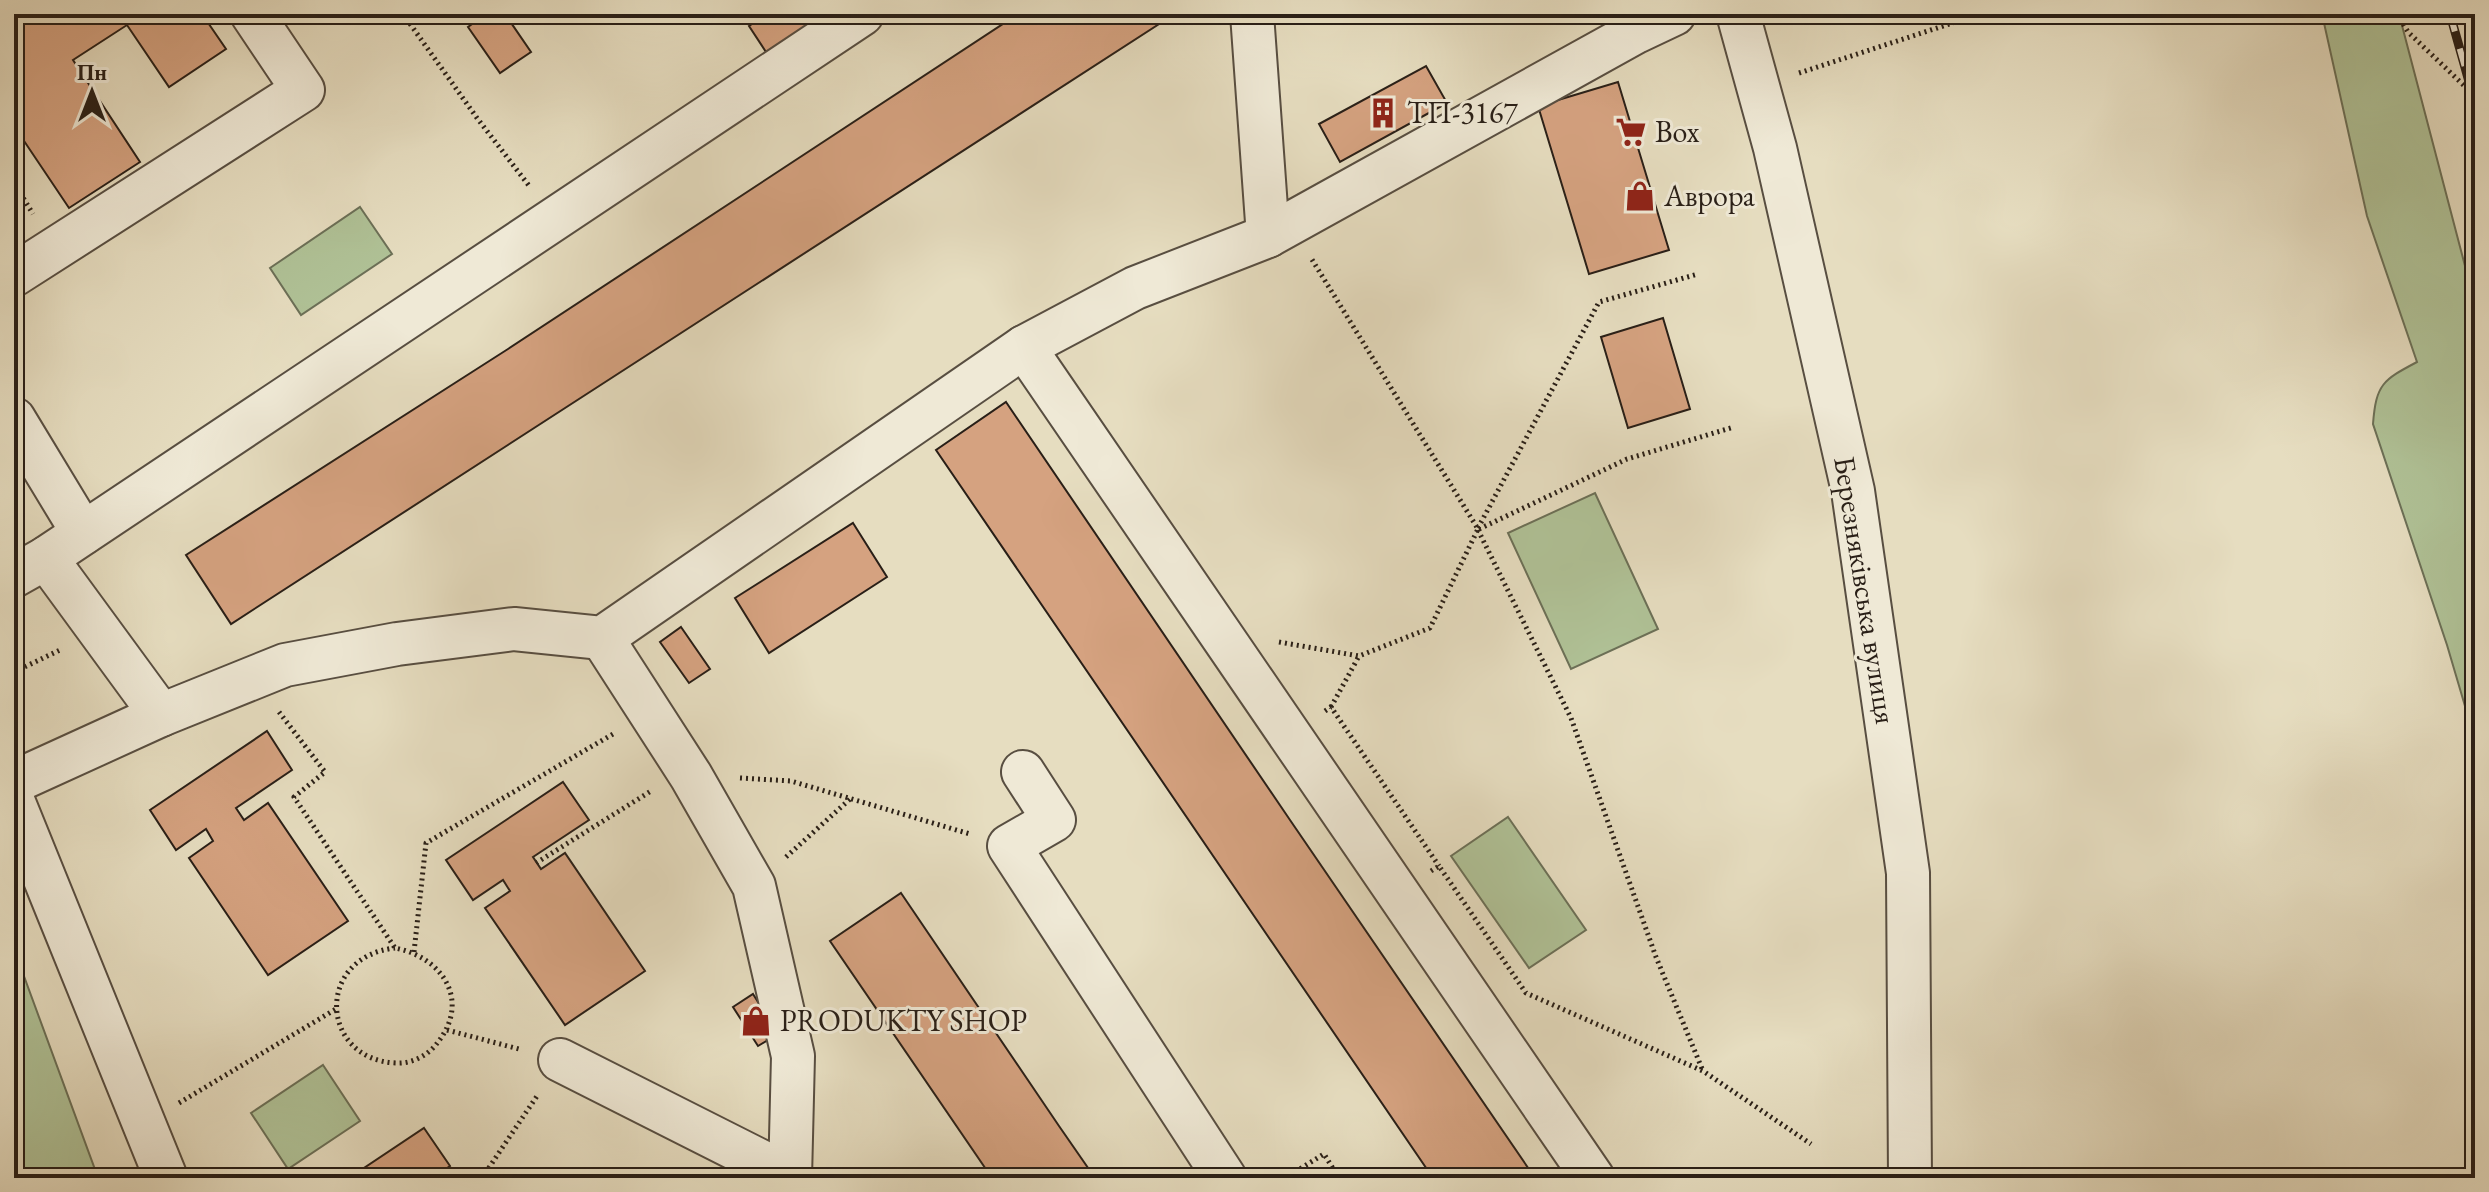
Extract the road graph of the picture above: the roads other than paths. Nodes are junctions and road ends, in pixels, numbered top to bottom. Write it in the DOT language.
graph roads {
  1 [pos="252,14"];
  2 [pos="1252,14"];
  3 [pos="1674,14"];
  4 [pos="1738,14"];
  5 [pos="850,17"];
  6 [pos="1279,230"];
  7 [pos="14,275"];
  8 [pos="1024,347"];
  9 [pos="14,419"];
  10 [pos="83,533"];
  11 [pos="30,567"];
  12 [pos="602,638"];
  13 [pos="161,715"];
  14 [pos="1023,772"];
  15 [pos="14,782"];
  16 [pos="14,803"];
  17 [pos="560,1060"];
  18 [pos="788,1177"];
  19 [pos="166,1178"];
  20 [pos="1225,1178"];
  21 [pos="1593,1178"];
  22 [pos="1910,1178"];
  1 -- 7 [label="street"];
  2 -- 6 [label="street"];
  3 -- 6 [label="street"];
  4 -- 22 [label="street, Березняківська вулиця"];
  5 -- 10 [label="street"];
  6 -- 8 [label="street"];
  8 -- 12 [label="street"];
  8 -- 21 [label="street"];
  9 -- 10 [label="street"];
  10 -- 11 [label="street"];
  11 -- 13 [label="street"];
  12 -- 13 [label="street"];
  12 -- 18 [label="street"];
  13 -- 15 [label="street"];
  14 -- 20 [label="street"];
  16 -- 19 [label="street"];
  17 -- 18 [label="street"];
}
